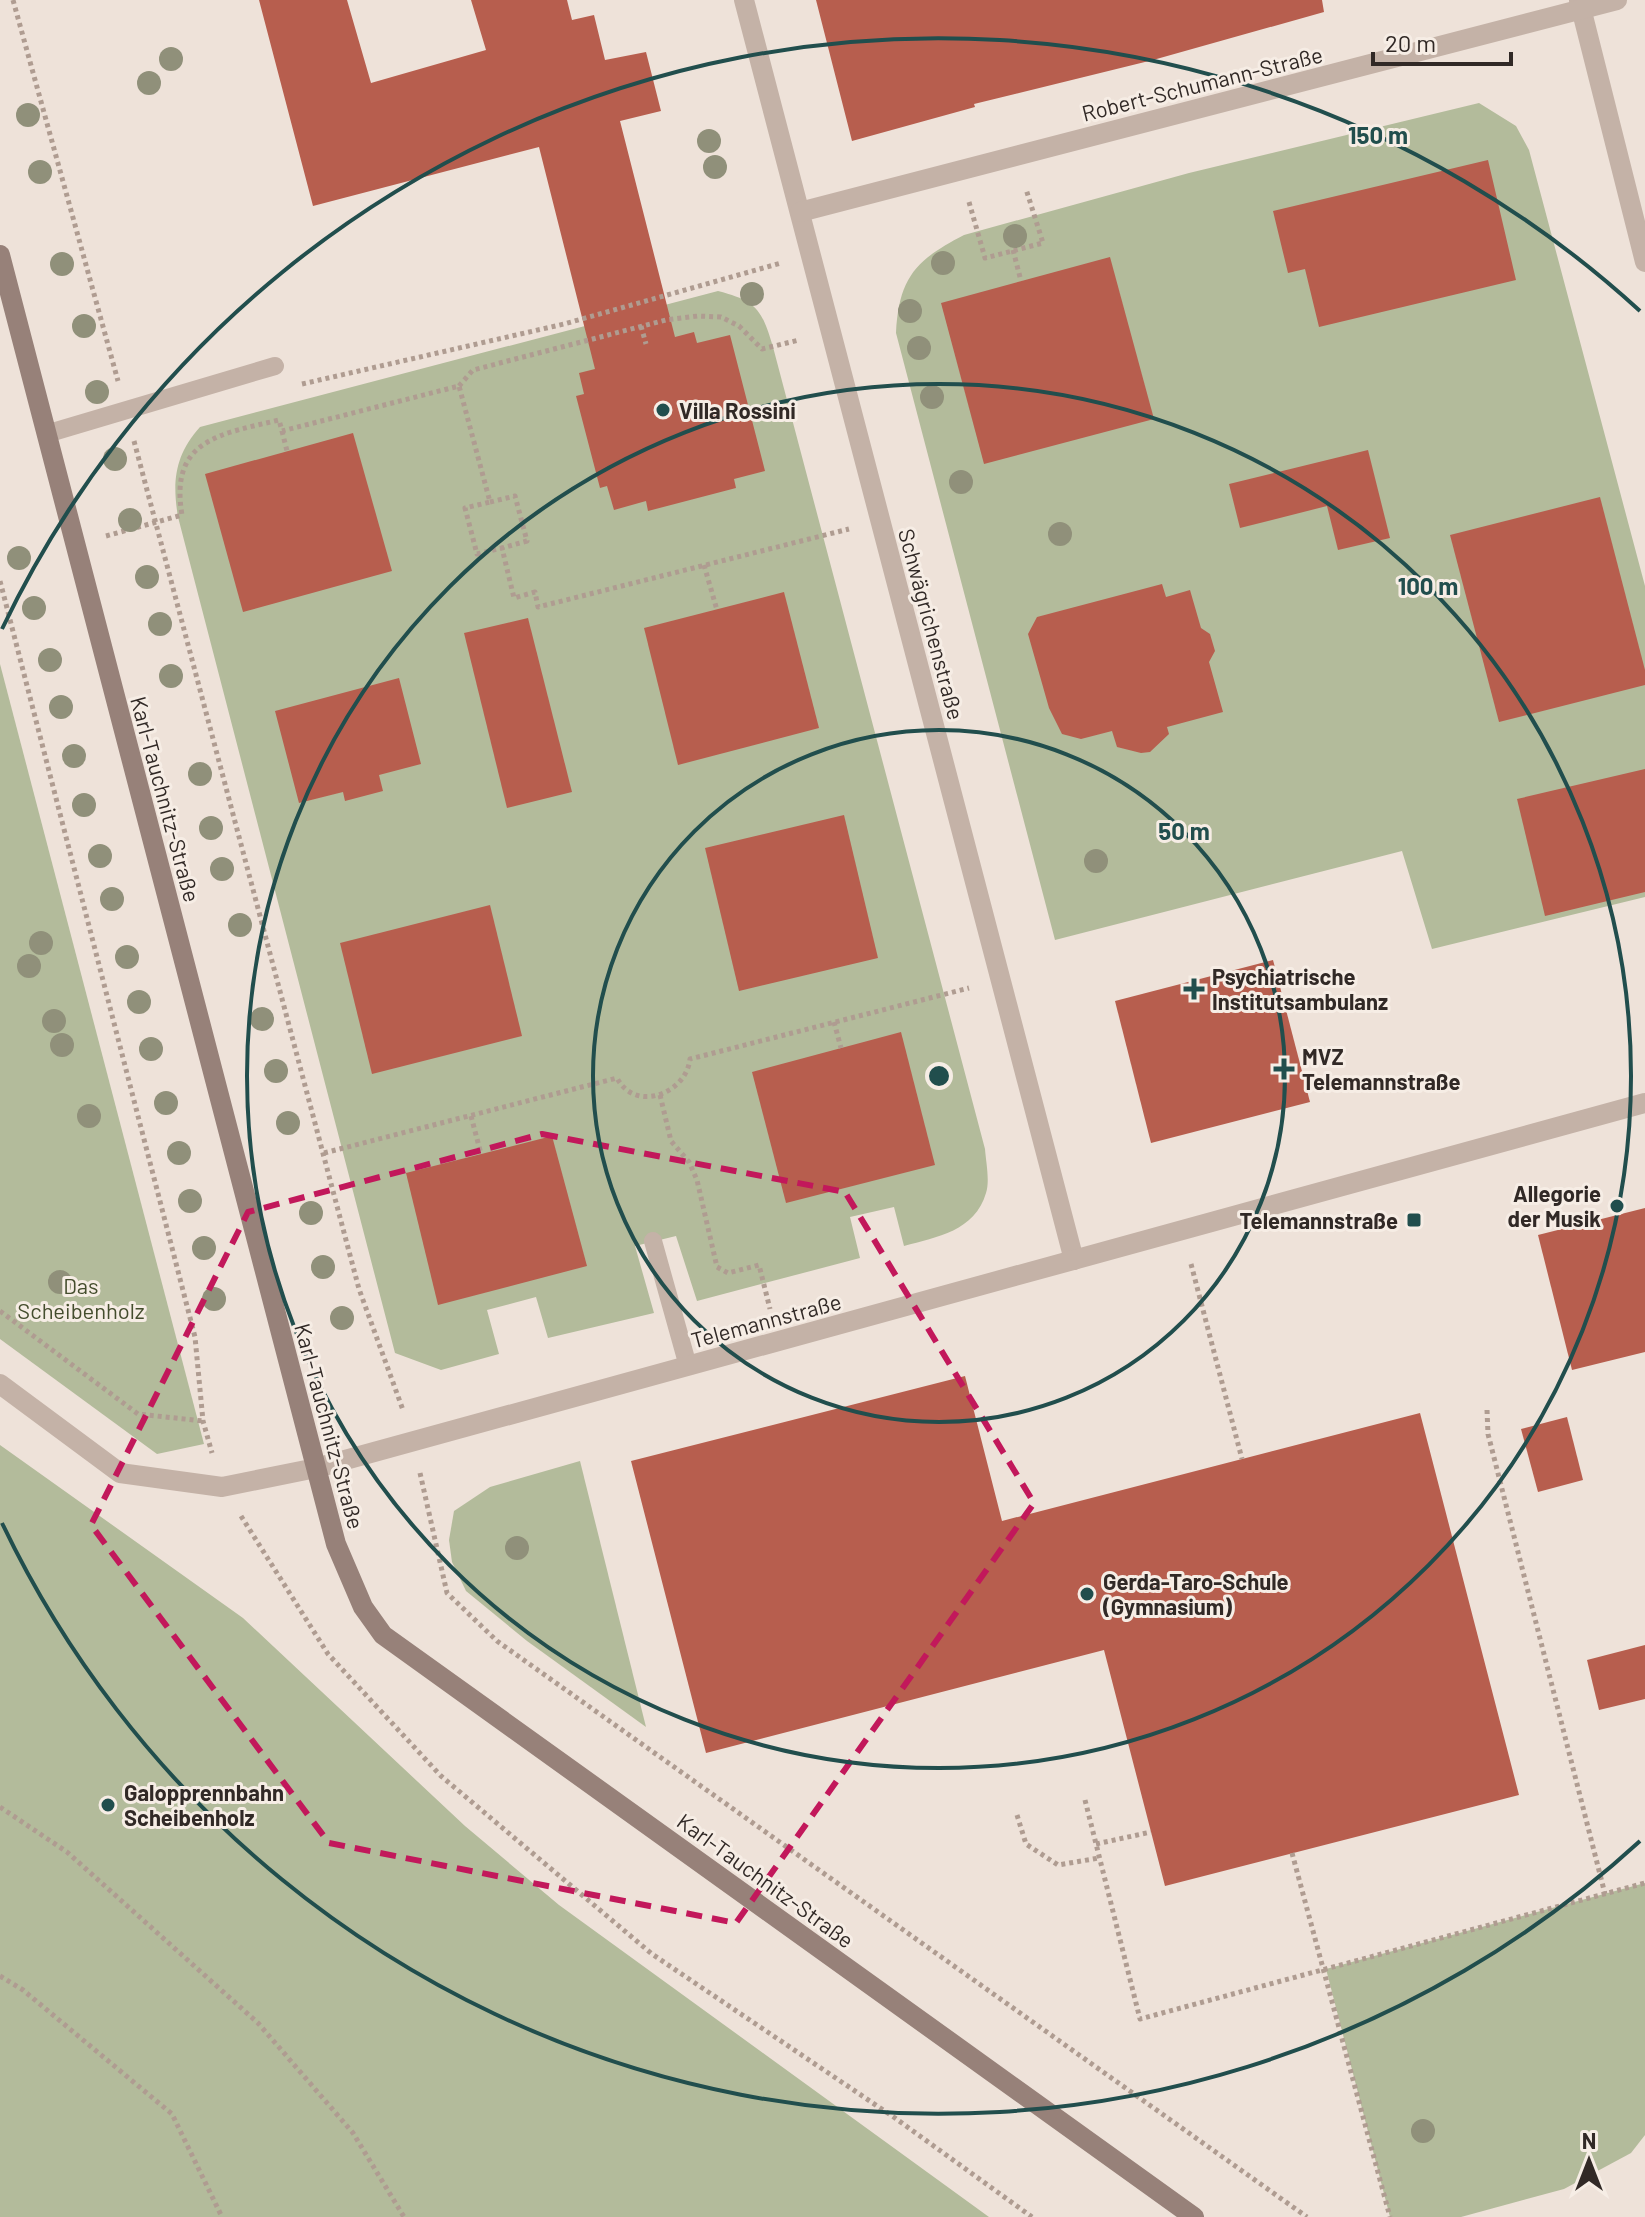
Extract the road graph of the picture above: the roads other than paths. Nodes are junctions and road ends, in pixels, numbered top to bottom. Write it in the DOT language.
graph roads {
  1 [pos="744,0"];
  2 [pos="1617,0"];
  3 [pos="1580,5"];
  4 [pos="800,212"];
  5 [pos="0,255"];
  6 [pos="1645,262"];
  7 [pos="275,366"];
  8 [pos="46,434"];
  9 [pos="1645,1103"];
  10 [pos="653,1241"];
  11 [pos="1074,1260"];
  12 [pos="688,1366"];
  13 [pos="0,1384"];
  14 [pos="316,1468"];
  15 [pos="1194,2217"];
  1 -- 4 [label="street, Schwägrichenstraße"];
  2 -- 3 [label="street, Robert-Schumann-Straße"];
  3 -- 4 [label="street, Robert-Schumann-Straße"];
  3 -- 6 [label="street"];
  4 -- 11 [label="street, Schwägrichenstraße"];
  5 -- 8 [label="main road, Karl-Tauchnitz-Straße"];
  7 -- 8 [label="lane"];
  8 -- 14 [label="main road, Karl-Tauchnitz-Straße"];
  9 -- 11 [label="street, Telemannstraße"];
  10 -- 12 [label="lane"];
  11 -- 12 [label="street, Telemannstraße"];
  12 -- 14 [label="street, Telemannstraße"];
  13 -- 14 [label="street, Telemannstraße"];
  14 -- 15 [label="main road, Karl-Tauchnitz-Straße"];
}
